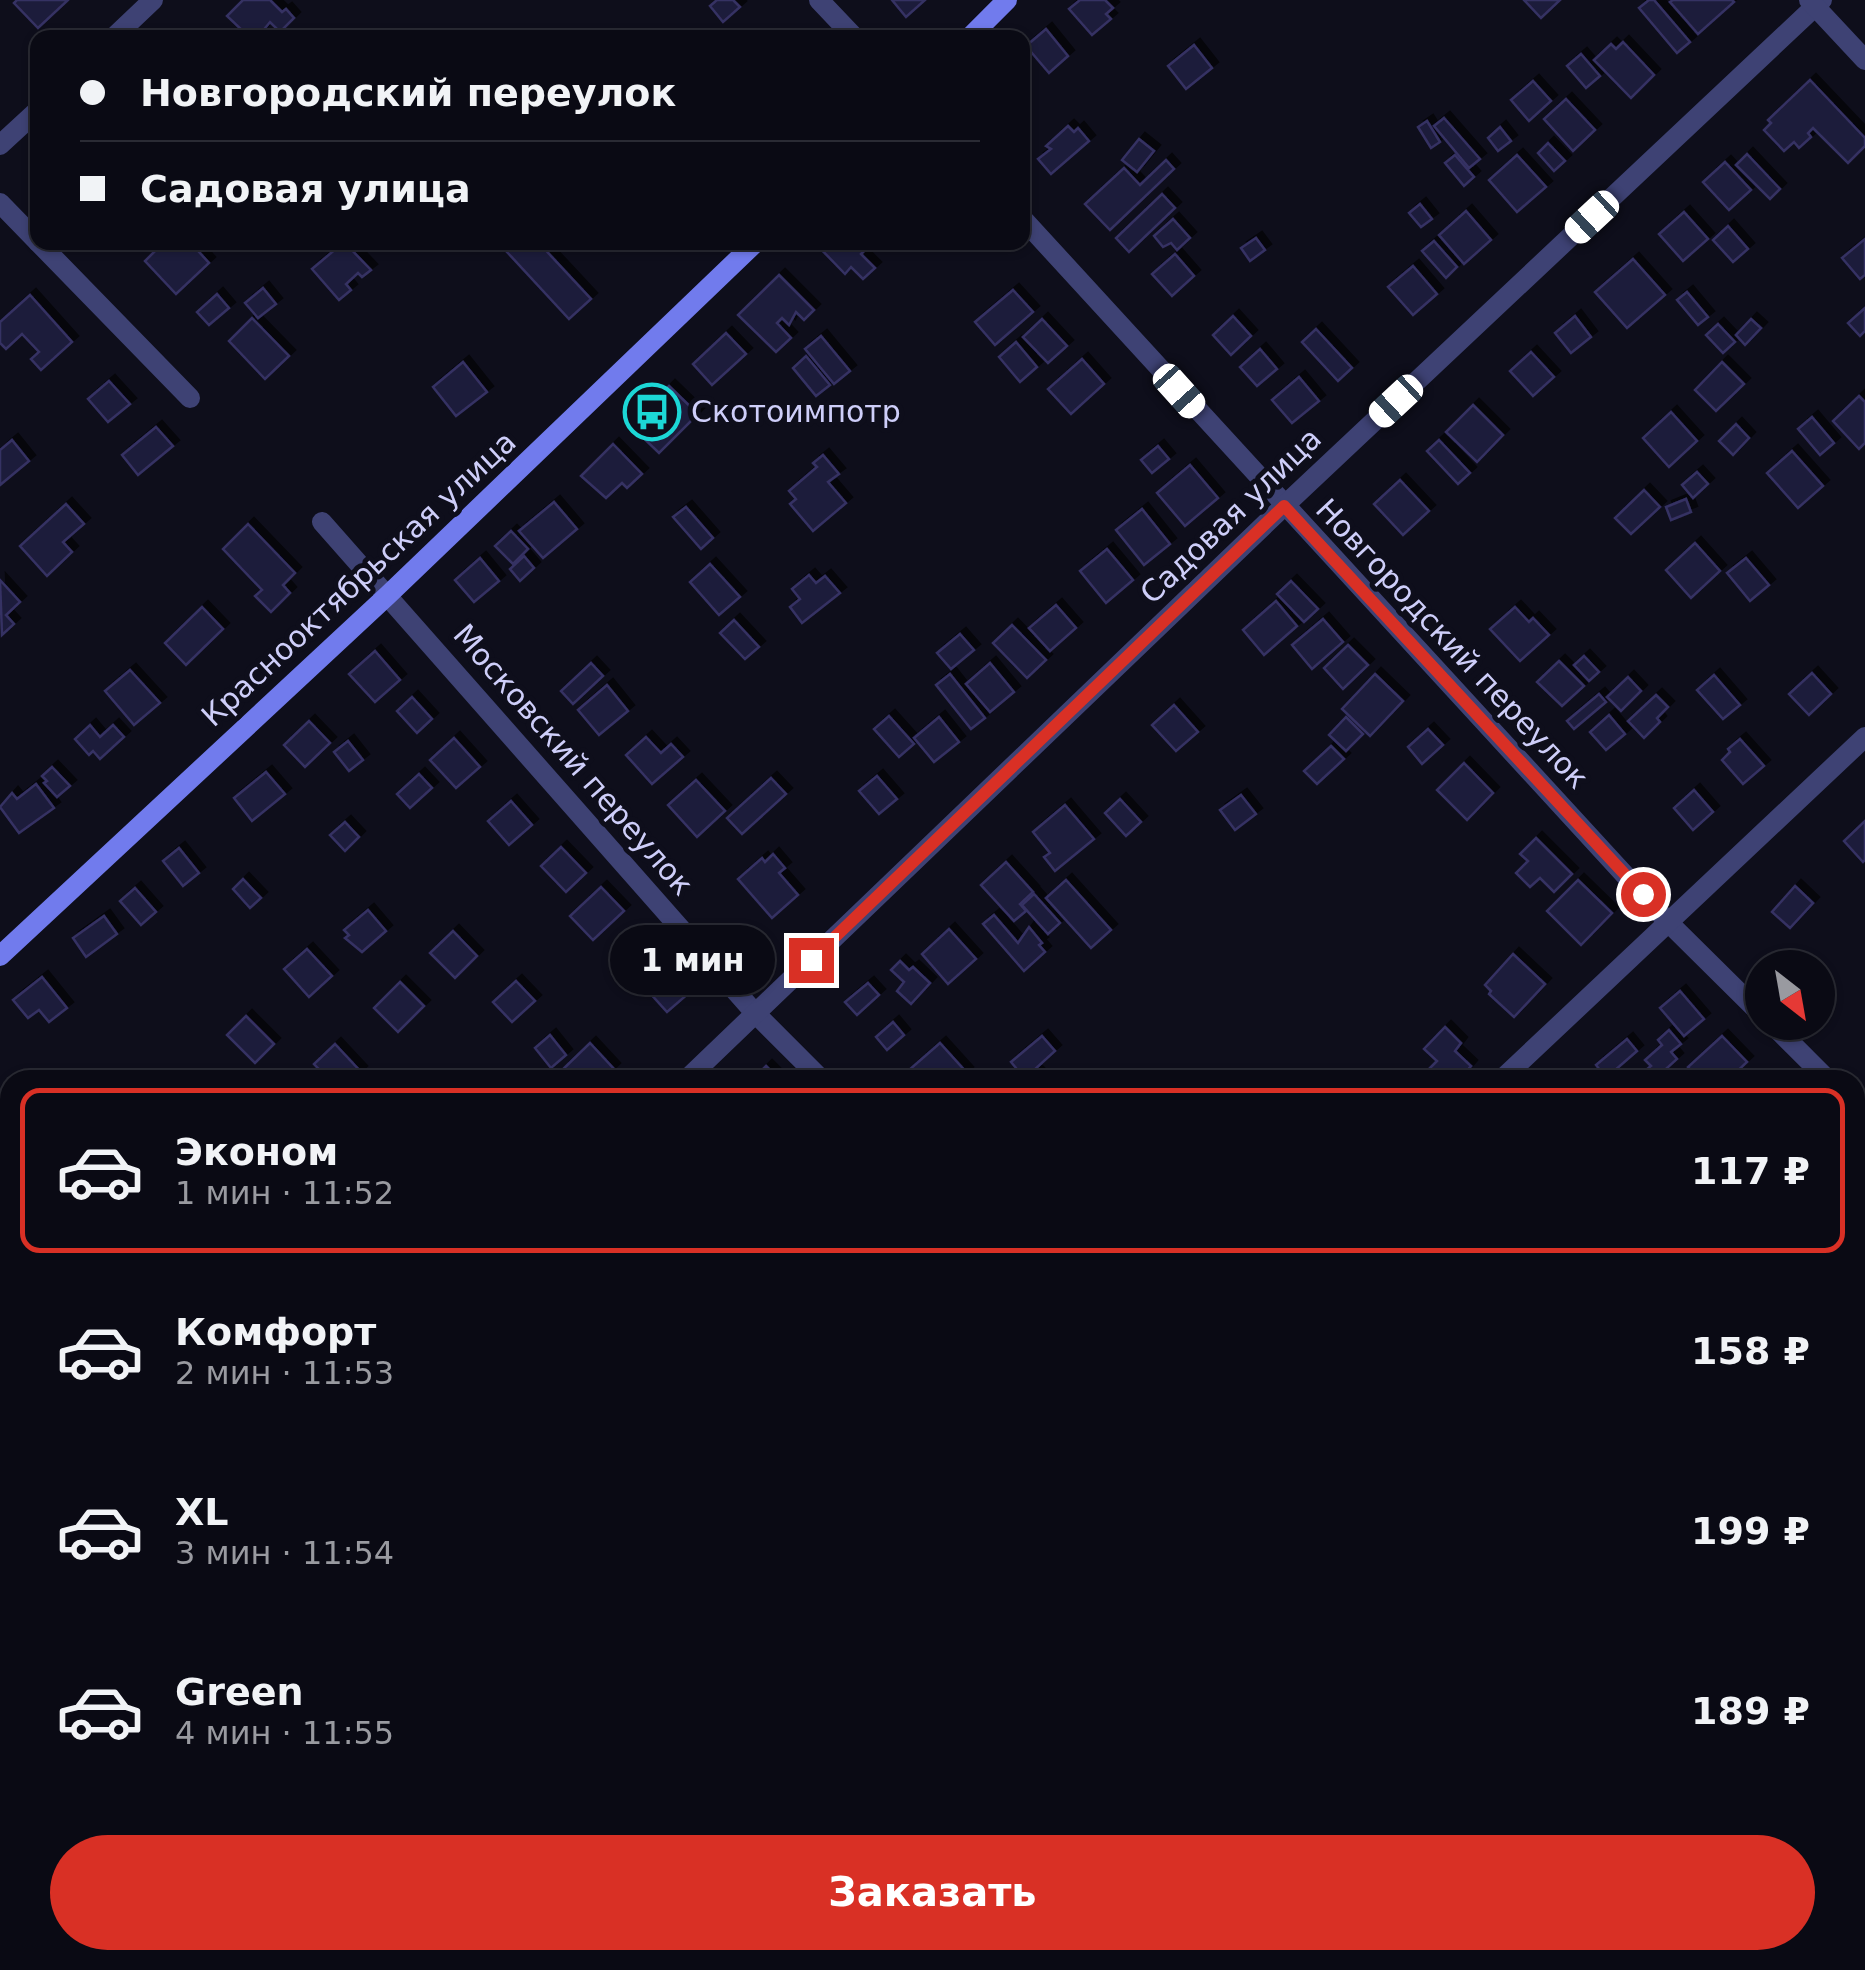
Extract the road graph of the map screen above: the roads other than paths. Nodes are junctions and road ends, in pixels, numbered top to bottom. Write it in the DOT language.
graph roads {
  1 [pos="153,0"];
  2 [pos="819,0"];
  3 [pos="1007,0"];
  4 [pos="1816,2"];
  5 [pos="121,30"];
  6 [pos="847,30"];
  7 [pos="977,30"];
  8 [pos="1865,60"];
  9 [pos="30,117"];
  10 [pos="0,145"];
  11 [pos="0,203"];
  12 [pos="1030,227"];
  13 [pos="30,234"];
  14 [pos="46,250"];
  15 [pos="748,250"];
  16 [pos="190,398"];
  17 [pos="1284,506"];
  18 [pos="322,522"];
  19 [pos="388,594"];
  20 [pos="1865,738"];
  21 [pos="1668,922"];
  22 [pos="0,956"];
  23 [pos="1745,998"];
  24 [pos="755,1013"];
  25 [pos="1788,1040"];
  26 [pos="696,1070"];
  27 [pos="812,1070"];
  28 [pos="1512,1070"];
  29 [pos="1818,1070"];
  1 -- 5 [label="street"];
  2 -- 6 [label="street"];
  3 -- 7 [label="main road"];
  4 -- 8 [label="street"];
  4 -- 17 [label="street, Садовая улица"];
  9 -- 10 [label="street"];
  11 -- 13 [label="street"];
  12 -- 17 [label="street, Новгородский переулок"];
  14 -- 16 [label="street"];
  15 -- 19 [label="main road, Краснооктябрьская улица"];
  17 -- 21 [label="street, Новгородский переулок"];
  17 -- 24 [label="street, Садовая улица"];
  18 -- 19 [label="street, Московский переулок"];
  19 -- 22 [label="main road, Краснооктябрьская улица"];
  19 -- 24 [label="street, Московский переулок"];
  20 -- 21 [label="street"];
  21 -- 23 [label="street, Новгородский переулок"];
  21 -- 28 [label="street"];
  24 -- 26 [label="street, Садовая улица"];
  24 -- 27 [label="street, Московский переулок"];
  25 -- 29 [label="street"];
}
